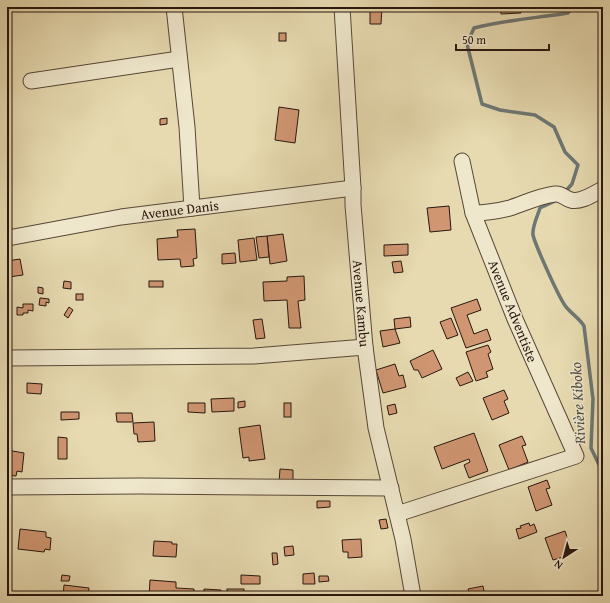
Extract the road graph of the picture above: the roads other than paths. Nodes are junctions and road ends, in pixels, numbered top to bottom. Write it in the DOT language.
graph roads {
  1 [pos="174,7"];
  2 [pos="342,7"];
  3 [pos="179,59"];
  4 [pos="31,81"];
  5 [pos="462,161"];
  6 [pos="353,188"];
  7 [pos="603,189"];
  8 [pos="192,208"];
  9 [pos="473,213"];
  10 [pos="8,238"];
  11 [pos="365,346"];
  12 [pos="7,358"];
  13 [pos="7,487"];
  14 [pos="391,488"];
  15 [pos="397,514"];
  16 [pos="413,596"];
  1 -- 3 [label="street"];
  2 -- 6 [label="street, Avenue Kambu"];
  3 -- 4 [label="street"];
  3 -- 8 [label="street"];
  5 -- 9 [label="street, Avenue Adventiste"];
  6 -- 8 [label="street, Avenue Danis"];
  6 -- 11 [label="street, Avenue Kambu"];
  7 -- 9 [label="street"];
  8 -- 10 [label="street, Avenue Danis"];
  9 -- 15 [label="street, Avenue Adventiste"];
  11 -- 12 [label="street"];
  11 -- 14 [label="street, Avenue Kambu"];
  13 -- 14 [label="street"];
  14 -- 15 [label="street, Avenue Kambu"];
  15 -- 16 [label="street, Avenue Kambu"];
}
